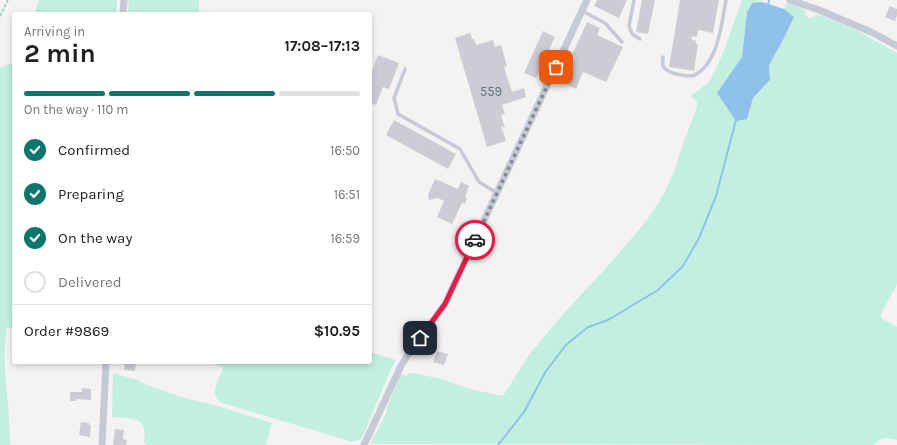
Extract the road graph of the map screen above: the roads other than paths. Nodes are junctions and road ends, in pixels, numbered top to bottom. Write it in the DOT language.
graph roads {
  1 [pos="124,0"];
  2 [pos="587,0"];
  3 [pos="634,0"];
  4 [pos="726,0"];
  5 [pos="790,0"];
  6 [pos="582,11"];
  7 [pos="122,12"];
  8 [pos="640,40"];
  9 [pos="622,42"];
  10 [pos="897,46"];
  11 [pos="664,57"];
  12 [pos="405,69"];
  13 [pos="497,193"];
  14 [pos="106,364"];
  15 [pos="102,445"];
  16 [pos="364,445"];
  1 -- 7 [label="street"];
  2 -- 6 [label="street"];
  3 -- 8 [label="lane"];
  4 -- 11 [label="lane"];
  5 -- 10 [label="street"];
  6 -- 9 [label="lane"];
  6 -- 13 [label="street"];
  12 -- 13 [label="lane"];
  13 -- 16 [label="street"];
  14 -- 15 [label="street"];
}
